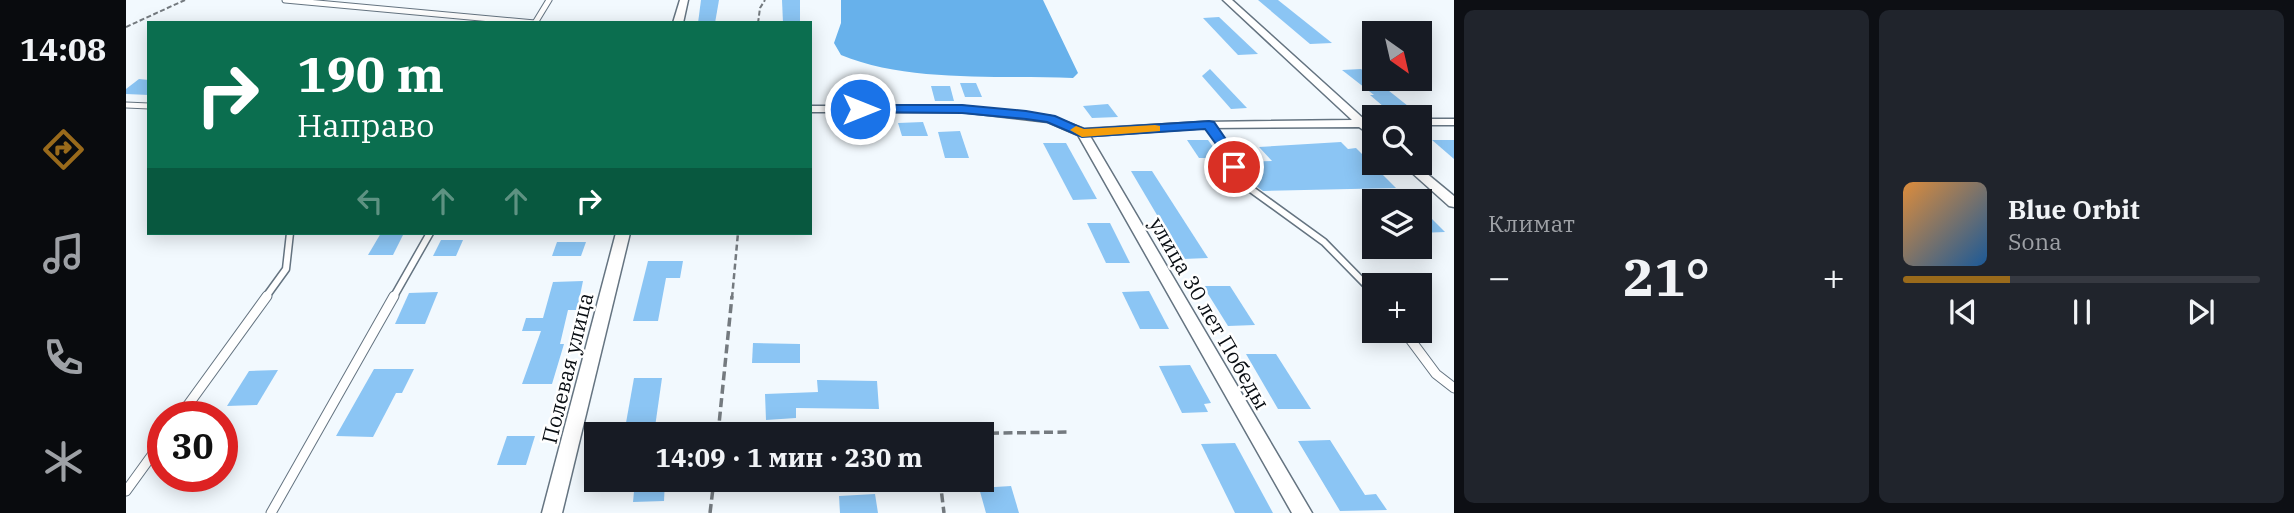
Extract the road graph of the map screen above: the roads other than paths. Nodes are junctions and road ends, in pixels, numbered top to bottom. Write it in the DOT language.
graph roads {
  1 [pos="285,0"];
  2 [pos="550,0"];
  3 [pos="684,0"];
  4 [pos="1227,0"];
  5 [pos="453,15"];
  6 [pos="448,21"];
  7 [pos="514,21"];
  8 [pos="536,21"];
  9 [pos="679,21"];
  10 [pos="126,105"];
  11 [pos="147,106"];
  12 [pos="812,109"];
  13 [pos="1362,118"];
  14 [pos="1432,122"];
  15 [pos="1454,122"];
  16 [pos="1362,123"];
  17 [pos="1209,125"];
  18 [pos="1082,133"];
  19 [pos="1421,175"];
  20 [pos="1454,203"];
  21 [pos="290,235"];
  22 [pos="429,235"];
  23 [pos="623,235"];
  24 [pos="1362,281"];
  25 [pos="1413,343"];
  26 [pos="1454,388"];
  27 [pos="191,401"];
  28 [pos="147,462"];
  29 [pos="126,491"];
  30 [pos="271,513"];
  31 [pos="552,513"];
  32 [pos="1302,513"];
  1 -- 5 [label="lane"];
  2 -- 8 [label="lane"];
  3 -- 9 [label="street"];
  4 -- 13 [label="street"];
  5 -- 6 [label="lane"];
  5 -- 7 [label="lane"];
  10 -- 11 [label="lane"];
  12 -- 18 [label="street"];
  14 -- 15 [label="street"];
  16 -- 17 [label="street"];
  17 -- 18 [label="street"];
  17 -- 24 [label="lane"];
  18 -- 32 [label="street, улица 30 лет Победы"];
  19 -- 20 [label="street"];
  21 -- 27 [label="lane"];
  22 -- 30 [label="lane"];
  23 -- 31 [label="street, Полевая улица"];
  25 -- 26 [label="lane"];
  28 -- 29 [label="lane"];
}
